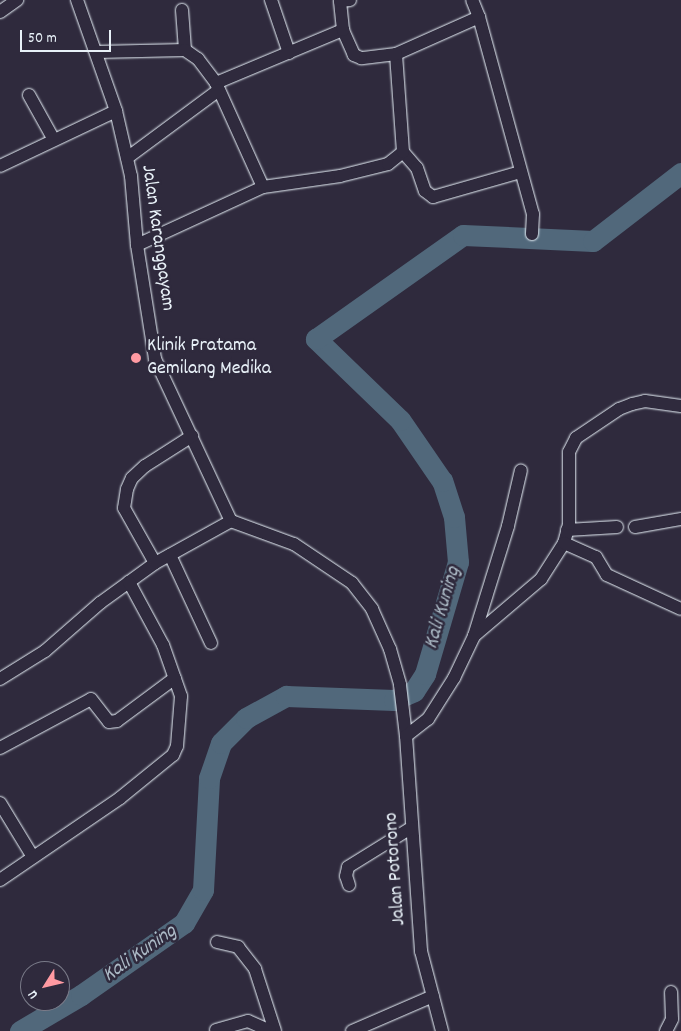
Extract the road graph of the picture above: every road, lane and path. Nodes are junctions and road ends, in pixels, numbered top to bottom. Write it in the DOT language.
graph roads {
  1 [pos="16,0"];
  2 [pos="77,0"];
  3 [pos="271,0"];
  4 [pos="343,0"];
  5 [pos="472,0"];
  6 [pos="182,10"];
  7 [pos="0,12"];
  8 [pos="479,17"];
  9 [pos="343,30"];
  10 [pos="185,50"];
  11 [pos="97,52"];
  12 [pos="289,53"];
  13 [pos="396,54"];
  14 [pos="217,87"];
  15 [pos="29,95"];
  16 [pos="116,110"];
  17 [pos="54,140"];
  18 [pos="403,152"];
  19 [pos="127,158"];
  20 [pos="0,166"];
  21 [pos="520,172"];
  22 [pos="263,187"];
  23 [pos="532,234"];
  24 [pos="137,245"];
  25 [pos="681,406"];
  26 [pos="192,436"];
  27 [pos="521,470"];
  28 [pos="681,519"];
  29 [pos="231,521"];
  30 [pos="617,527"];
  31 [pos="635,527"];
  32 [pos="567,530"];
  33 [pos="564,544"];
  34 [pos="170,555"];
  35 [pos="154,563"];
  36 [pos="129,582"];
  37 [pos="681,608"];
  38 [pos="474,636"];
  39 [pos="211,643"];
  40 [pos="175,678"];
  41 [pos="0,680"];
  42 [pos="406,736"];
  43 [pos="0,748"];
  44 [pos="0,803"];
  45 [pos="411,828"];
  46 [pos="33,857"];
  47 [pos="0,880"];
  48 [pos="349,884"];
  49 [pos="217,942"];
  50 [pos="671,992"];
  51 [pos="433,996"];
  52 [pos="216,1030"];
  53 [pos="270,1031"];
  54 [pos="275,1031"];
  55 [pos="352,1031"];
  56 [pos="442,1031"];
  57 [pos="666,1031"];
  1 -- 7 [label="street"];
  2 -- 11 [label="street, Jalan Karanggayam"];
  3 -- 12 [label="street"];
  4 -- 9 [label="street"];
  5 -- 8 [label="street"];
  6 -- 10 [label="street"];
  8 -- 13 [label="street"];
  8 -- 21 [label="street"];
  9 -- 12 [label="street"];
  9 -- 13 [label="street"];
  10 -- 11 [label="street"];
  10 -- 14 [label="street"];
  11 -- 16 [label="street, Jalan Karanggayam"];
  12 -- 14 [label="street"];
  13 -- 18 [label="street"];
  14 -- 19 [label="street"];
  14 -- 22 [label="street"];
  15 -- 17 [label="street"];
  16 -- 17 [label="street"];
  16 -- 19 [label="street, Jalan Karanggayam"];
  17 -- 20 [label="street"];
  18 -- 21 [label="street"];
  18 -- 22 [label="street"];
  19 -- 24 [label="street, Jalan Karanggayam"];
  21 -- 23 [label="street"];
  22 -- 24 [label="street"];
  24 -- 26 [label="street, Jalan Karanggayam"];
  25 -- 32 [label="street"];
  26 -- 29 [label="street, Jalan Karanggayam"];
  26 -- 35 [label="street"];
  27 -- 38 [label="street"];
  28 -- 31 [label="street"];
  29 -- 34 [label="street"];
  29 -- 42 [label="street, Jalan Potorono"];
  30 -- 32 [label="street"];
  32 -- 33 [label="street"];
  33 -- 37 [label="street"];
  33 -- 38 [label="street"];
  34 -- 35 [label="street"];
  34 -- 39 [label="street"];
  35 -- 36 [label="street"];
  36 -- 40 [label="street"];
  36 -- 41 [label="street"];
  38 -- 42 [label="street"];
  40 -- 43 [label="street"];
  40 -- 46 [label="street"];
  42 -- 45 [label="street, Jalan Potorono"];
  44 -- 46 [label="street"];
  45 -- 48 [label="street"];
  45 -- 51 [label="street, Jalan Potorono"];
  46 -- 47 [label="street"];
  49 -- 54 [label="street"];
  50 -- 57 [label="street"];
  51 -- 55 [label="street"];
  51 -- 56 [label="street, Jalan Potorono"];
  52 -- 53 [label="street"];
}
